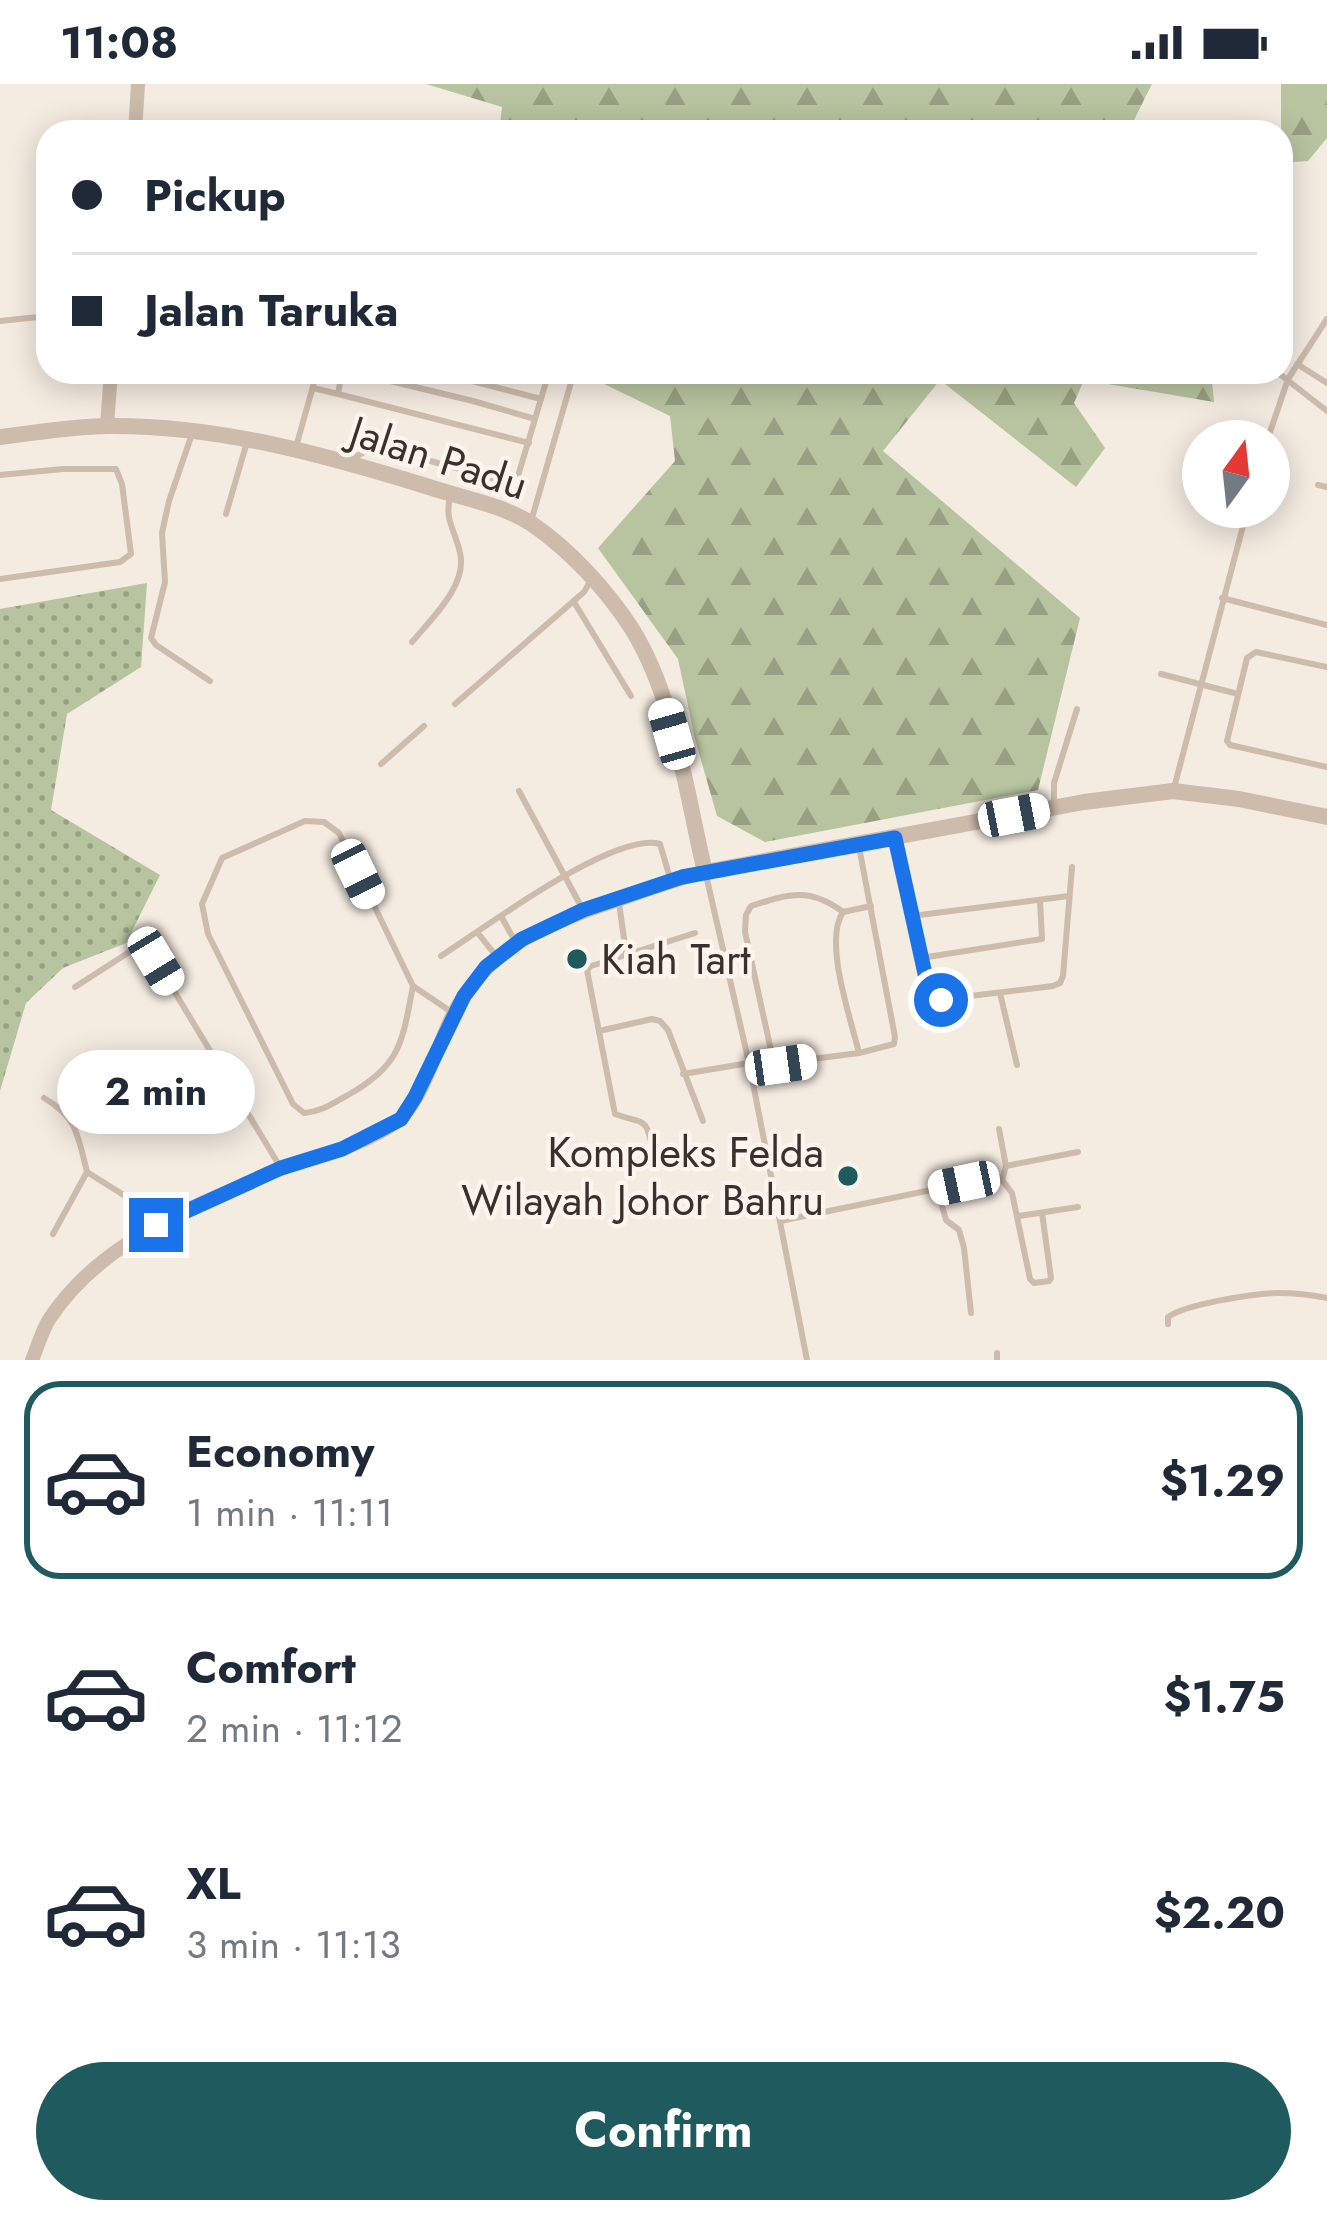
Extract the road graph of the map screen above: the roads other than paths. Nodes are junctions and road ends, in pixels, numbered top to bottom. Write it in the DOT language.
graph roads {
  1 [pos="138,84"];
  2 [pos="136,120"];
  3 [pos="36,317"];
  4 [pos="1327,319"];
  5 [pos="0,321"];
  6 [pos="1298,364"];
  7 [pos="1293,372"];
  8 [pos="1293,383"];
  9 [pos="1327,383"];
  10 [pos="110,384"];
  11 [pos="314,384"];
  12 [pos="340,384"];
  13 [pos="404,384"];
  14 [pos="482,384"];
  15 [pos="545,384"];
  16 [pos="571,384"];
  17 [pos="1286,384"];
  18 [pos="313,388"];
  19 [pos="338,394"];
  20 [pos="541,399"];
  21 [pos="1327,411"];
  22 [pos="535,419"];
  23 [pos="1275,420"];
  24 [pos="106,425"];
  25 [pos="193,431"];
  26 [pos="0,437"];
  27 [pos="248,438"];
  28 [pos="529,443"];
  29 [pos="296,450"];
  30 [pos="342,463"];
  31 [pos="0,475"];
  32 [pos="451,494"];
  33 [pos="226,514"];
  34 [pos="530,523"];
  35 [pos="1242,528"];
  36 [pos="593,577"];
  37 [pos="0,579"];
  38 [pos="1222,598"];
  39 [pos="574,602"];
  40 [pos="1327,626"];
  41 [pos="412,642"];
  42 [pos="1327,668"];
  43 [pos="1161,674"];
  44 [pos="210,681"];
  45 [pos="1200,685"];
  46 [pos="1238,694"];
  47 [pos="631,696"];
  48 [pos="454,704"];
  49 [pos="1077,710"];
  50 [pos="424,726"];
  51 [pos="381,764"];
  52 [pos="1327,767"];
  53 [pos="519,791"];
  54 [pos="1173,791"];
  55 [pos="1054,807"];
  56 [pos="1327,817"];
  57 [pos="895,838"];
  58 [pos="858,844"];
  59 [pos="1072,867"];
  60 [pos="706,872"];
  61 [pos="567,875"];
  62 [pos="671,881"];
  63 [pos="1070,896"];
  64 [pos="618,900"];
  65 [pos="1040,900"];
  66 [pos="871,906"];
  67 [pos="583,910"];
  68 [pos="843,912"];
  69 [pos="501,916"];
  70 [pos="912,916"];
  71 [pos="477,932"];
  72 [pos="695,932"];
  73 [pos="516,943"];
  74 [pos="626,953"];
  75 [pos="441,956"];
  76 [pos="497,957"];
  77 [pos="921,958"];
  78 [pos="413,986"];
  79 [pos="75,987"];
  80 [pos="1000,993"];
  81 [pos="454,1013"];
  82 [pos="599,1031"];
  83 [pos="859,1053"];
  84 [pos="749,1063"];
  85 [pos="1016,1065"];
  86 [pos="683,1073"];
  87 [pos="44,1098"];
  88 [pos="703,1121"];
  89 [pos="999,1129"];
  90 [pos="653,1151"];
  91 [pos="1078,1152"];
  92 [pos="1006,1166"];
  93 [pos="281,1168"];
  94 [pos="87,1172"];
  95 [pos="1002,1180"];
  96 [pos="938,1188"];
  97 [pos="1078,1207"];
  98 [pos="1042,1213"];
  99 [pos="1019,1216"];
  100 [pos="780,1221"];
  101 [pos="156,1225"];
  102 [pos="53,1234"];
  103 [pos="1327,1298"];
  104 [pos="971,1313"];
  105 [pos="1168,1324"];
  106 [pos="32,1360"];
  107 [pos="807,1360"];
  1 -- 2 [label="street"];
  3 -- 5 [label="lane"];
  4 -- 6 [label="lane"];
  6 -- 7 [label="lane"];
  6 -- 9 [label="lane"];
  8 -- 21 [label="lane"];
  10 -- 24 [label="street"];
  11 -- 18 [label="lane"];
  12 -- 19 [label="lane"];
  13 -- 22 [label="lane"];
  14 -- 20 [label="lane"];
  15 -- 20 [label="lane"];
  16 -- 34 [label="lane"];
  17 -- 23 [label="lane"];
  18 -- 19 [label="lane"];
  18 -- 29 [label="lane"];
  19 -- 28 [label="lane"];
  20 -- 22 [label="lane"];
  22 -- 28 [label="lane"];
  24 -- 25 [label="street, Jalan Padu"];
  24 -- 26 [label="street, Jalan Padu"];
  25 -- 27 [label="street, Jalan Padu"];
  25 -- 44 [label="lane"];
  27 -- 29 [label="street, Jalan Padu"];
  27 -- 33 [label="lane"];
  28 -- 30 [label="lane"];
  29 -- 30 [label="street, Jalan Padu"];
  30 -- 32 [label="street, Jalan Padu"];
  31 -- 37 [label="lane"];
  32 -- 34 [label="street, Jalan Padu"];
  32 -- 41 [label="lane"];
  34 -- 36 [label="street, Jalan Padu"];
  35 -- 38 [label="lane"];
  36 -- 39 [label="lane"];
  36 -- 60 [label="street, Jalan Padu"];
  38 -- 40 [label="lane"];
  38 -- 45 [label="lane"];
  39 -- 47 [label="lane"];
  39 -- 48 [label="lane"];
  42 -- 46 [label="lane"];
  43 -- 45 [label="lane"];
  45 -- 46 [label="lane"];
  45 -- 54 [label="lane"];
  46 -- 52 [label="lane"];
  49 -- 55 [label="lane"];
  50 -- 51 [label="lane"];
  53 -- 61 [label="lane"];
  54 -- 55 [label="street"];
  54 -- 56 [label="street"];
  55 -- 57 [label="street"];
  57 -- 58 [label="street"];
  57 -- 70 [label="lane"];
  58 -- 60 [label="street"];
  58 -- 66 [label="lane"];
  59 -- 63 [label="lane"];
  60 -- 62 [label="street"];
  60 -- 84 [label="lane"];
  61 -- 62 [label="lane"];
  61 -- 67 [label="lane"];
  61 -- 69 [label="lane"];
  62 -- 64 [label="street"];
  63 -- 65 [label="lane"];
  63 -- 80 [label="lane"];
  64 -- 67 [label="street"];
  64 -- 74 [label="lane"];
  65 -- 70 [label="lane"];
  65 -- 77 [label="lane"];
  66 -- 68 [label="lane"];
  66 -- 83 [label="lane"];
  67 -- 73 [label="street"];
  68 -- 83 [label="lane"];
  68 -- 83 [label="lane"];
  69 -- 71 [label="lane"];
  69 -- 73 [label="lane"];
  70 -- 77 [label="lane"];
  71 -- 75 [label="lane"];
  71 -- 76 [label="lane"];
  72 -- 74 [label="lane"];
  73 -- 76 [label="street"];
  74 -- 82 [label="lane"];
  76 -- 81 [label="street"];
  77 -- 80 [label="lane"];
  78 -- 78 [label="lane"];
  78 -- 81 [label="lane"];
  79 -- 93 [label="lane"];
  80 -- 85 [label="lane"];
  81 -- 93 [label="street"];
  82 -- 86 [label="lane"];
  82 -- 90 [label="lane"];
  84 -- 86 [label="lane"];
  84 -- 100 [label="lane"];
  86 -- 88 [label="lane"];
  87 -- 94 [label="lane"];
  89 -- 92 [label="lane"];
  91 -- 92 [label="lane"];
  92 -- 95 [label="lane"];
  93 -- 101 [label="street"];
  94 -- 101 [label="lane"];
  94 -- 102 [label="lane"];
  95 -- 96 [label="lane"];
  95 -- 99 [label="lane"];
  96 -- 100 [label="lane"];
  96 -- 104 [label="lane"];
  97 -- 98 [label="lane"];
  98 -- 99 [label="lane"];
  98 -- 99 [label="lane"];
  100 -- 107 [label="lane"];
  101 -- 106 [label="street"];
  103 -- 105 [label="lane"];
}
